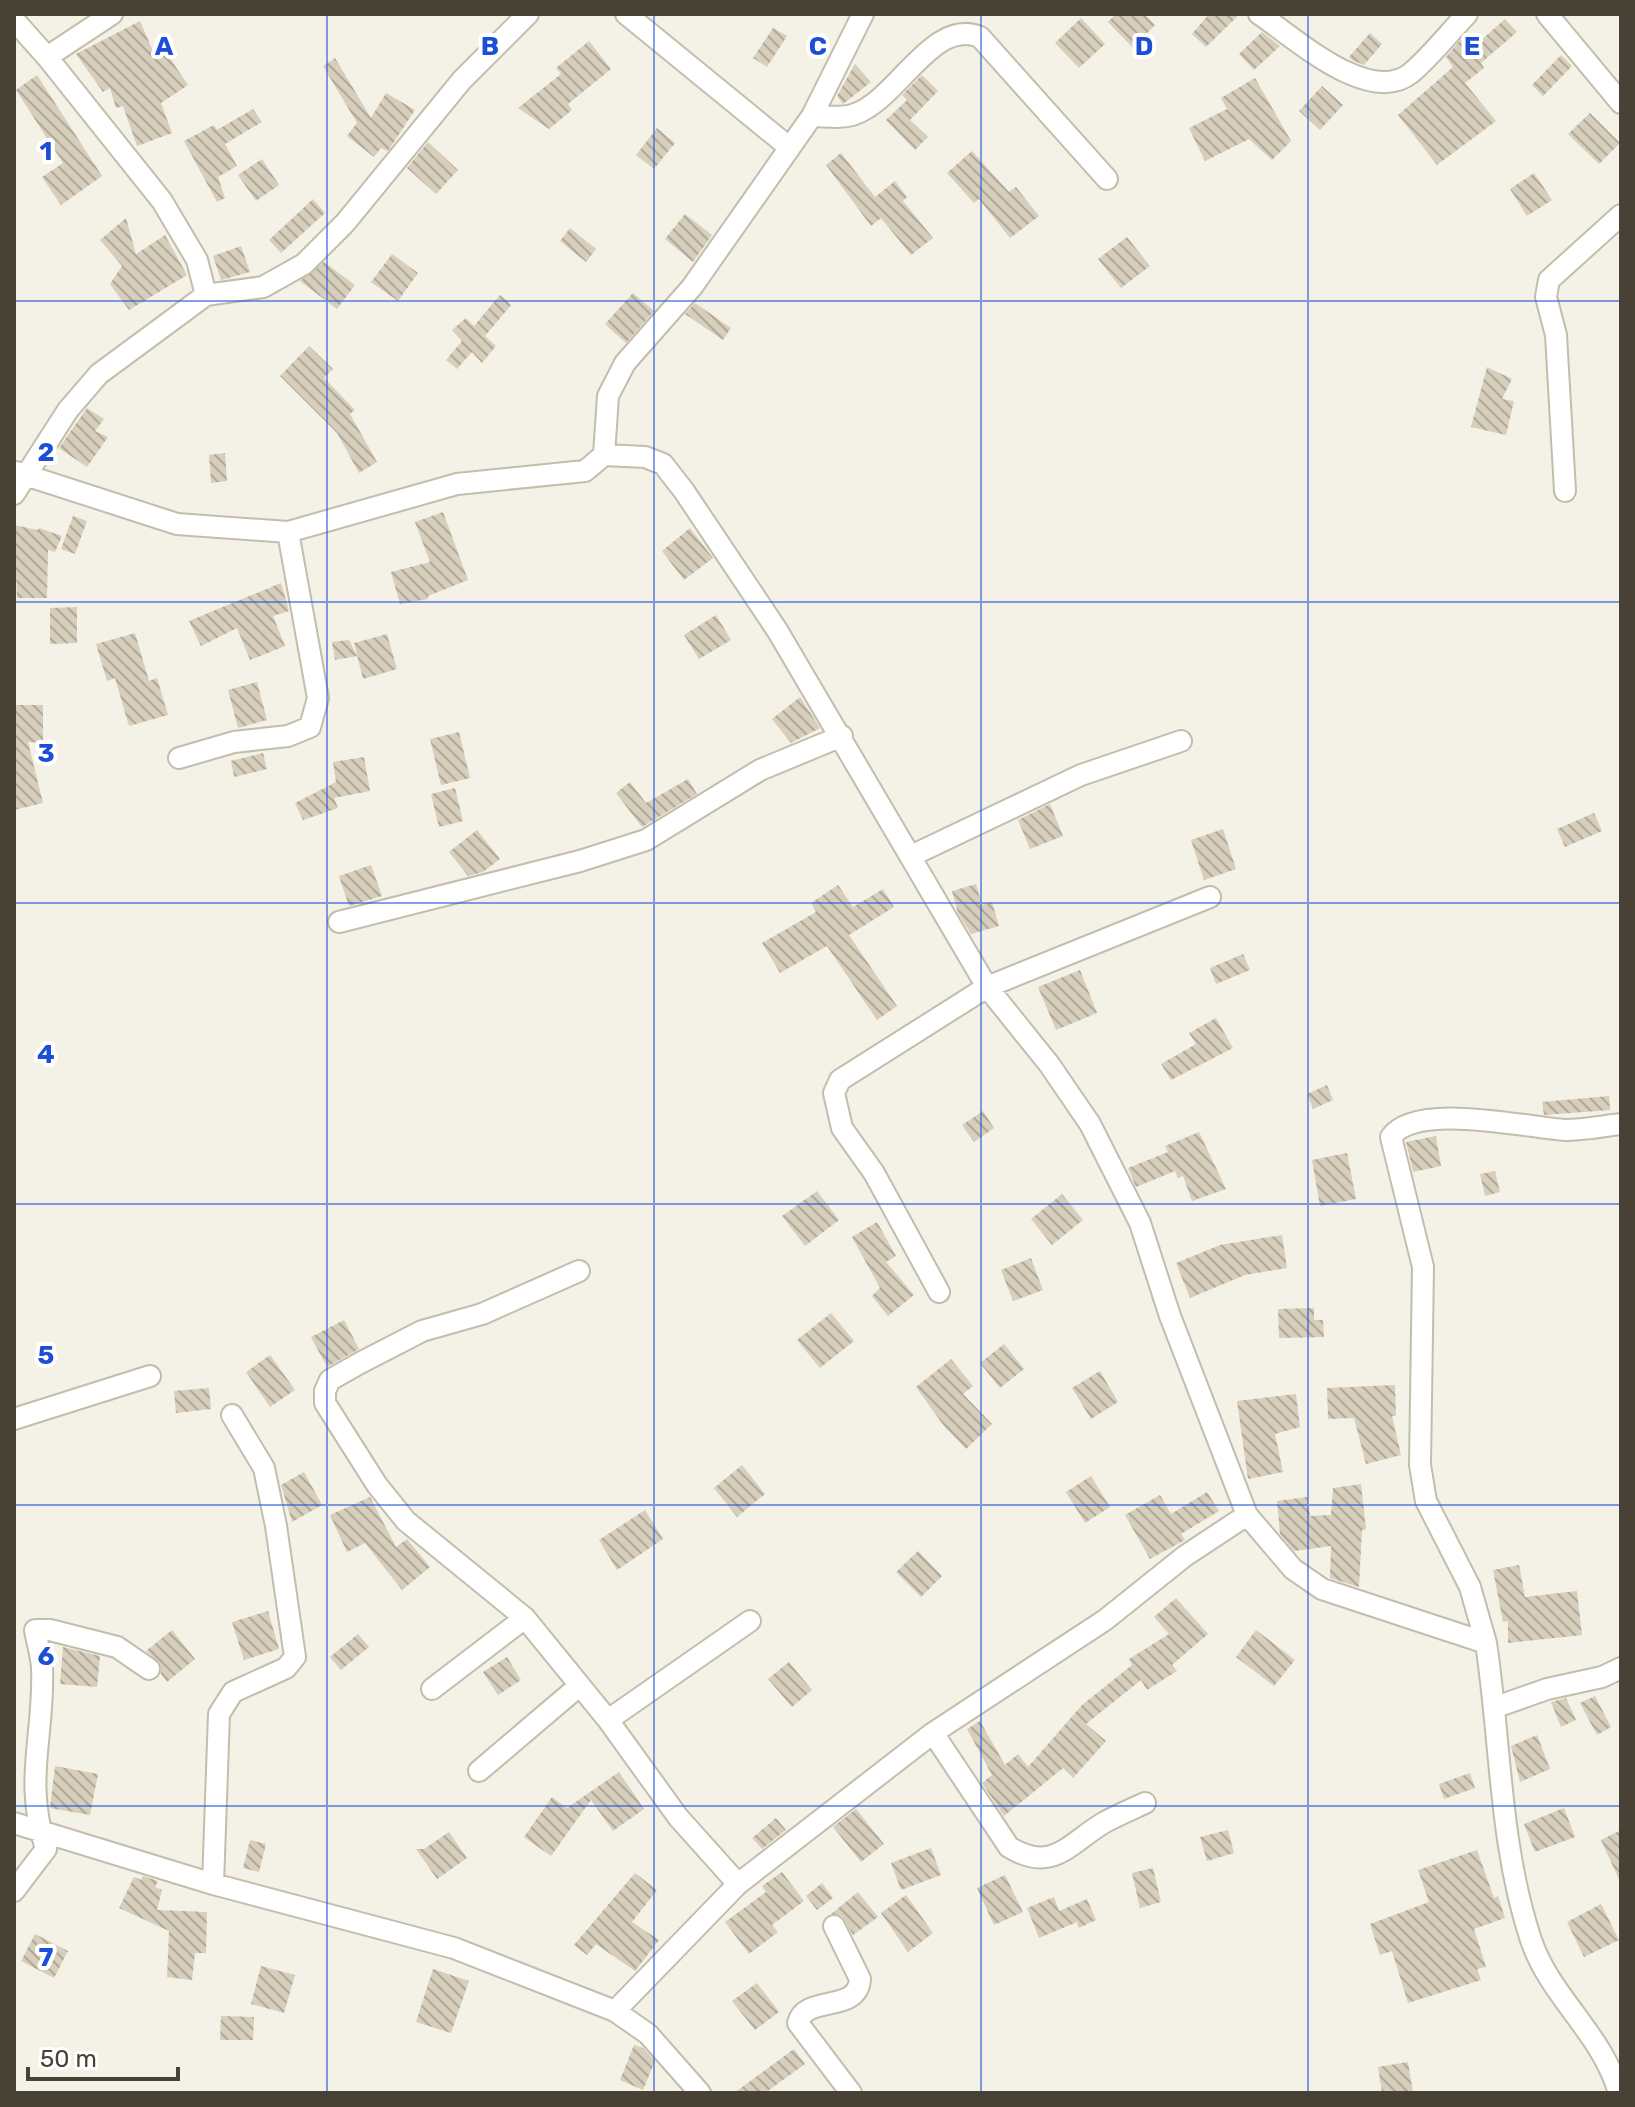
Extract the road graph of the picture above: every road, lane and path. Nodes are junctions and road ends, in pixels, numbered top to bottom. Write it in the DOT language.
graph roads {
  1 [pos="112,14"];
  2 [pos="528,14"];
  3 [pos="626,14"];
  4 [pos="863,14"];
  5 [pos="1259,14"];
  6 [pos="1467,14"];
  7 [pos="1547,14"];
  8 [pos="14,20"];
  9 [pos="47,57"];
  10 [pos="1621,103"];
  11 [pos="812,116"];
  12 [pos="790,148"];
  13 [pos="1107,179"];
  14 [pos="1621,215"];
  15 [pos="206,295"];
  16 [pos="604,455"];
  17 [pos="20,474"];
  18 [pos="1565,491"];
  19 [pos="14,494"];
  20 [pos="288,532"];
  21 [pos="842,736"];
  22 [pos="1181,741"];
  23 [pos="179,758"];
  24 [pos="913,855"];
  25 [pos="1210,897"];
  26 [pos="339,922"];
  27 [pos="987,987"];
  28 [pos="1621,1124"];
  29 [pos="579,1271"];
  30 [pos="939,1292"];
  31 [pos="150,1376"];
  32 [pos="232,1415"];
  33 [pos="14,1419"];
  34 [pos="1247,1515"];
  35 [pos="525,1618"];
  36 [pos="750,1621"];
  37 [pos="1486,1643"];
  38 [pos="1621,1668"];
  39 [pos="149,1669"];
  40 [pos="579,1686"];
  41 [pos="432,1689"];
  42 [pos="1496,1707"];
  43 [pos="608,1720"];
  44 [pos="933,1733"];
  45 [pos="479,1771"];
  46 [pos="1145,1803"];
  47 [pos="14,1823"];
  48 [pos="40,1830"];
  49 [pos="213,1884"];
  50 [pos="738,1884"];
  51 [pos="14,1891"];
  52 [pos="834,1926"];
  53 [pos="615,2011"];
  54 [pos="700,2093"];
  55 [pos="851,2093"];
  56 [pos="1619,2093"];
  1 -- 9 [label="street"];
  2 -- 15 [label="street"];
  3 -- 12 [label="street"];
  4 -- 11 [label="street"];
  5 -- 6 [label="street"];
  7 -- 10 [label="street"];
  8 -- 9 [label="street"];
  9 -- 15 [label="street"];
  11 -- 12 [label="street"];
  11 -- 13 [label="street"];
  12 -- 16 [label="street"];
  14 -- 18 [label="street"];
  15 -- 17 [label="street"];
  16 -- 20 [label="street"];
  16 -- 21 [label="street"];
  17 -- 19 [label="street"];
  17 -- 20 [label="street"];
  20 -- 23 [label="street"];
  21 -- 24 [label="street"];
  21 -- 26 [label="street"];
  22 -- 24 [label="street"];
  24 -- 27 [label="street"];
  25 -- 27 [label="street"];
  27 -- 30 [label="street"];
  27 -- 34 [label="street"];
  28 -- 37 [label="street"];
  29 -- 35 [label="street"];
  31 -- 33 [label="street"];
  32 -- 49 [label="street"];
  34 -- 37 [label="street"];
  34 -- 44 [label="street"];
  35 -- 40 [label="street"];
  35 -- 41 [label="street"];
  36 -- 43 [label="street"];
  37 -- 42 [label="street"];
  38 -- 42 [label="street"];
  39 -- 48 [label="street"];
  40 -- 43 [label="street"];
  40 -- 45 [label="street"];
  42 -- 56 [label="street"];
  43 -- 50 [label="street"];
  44 -- 46 [label="street"];
  44 -- 50 [label="street"];
  47 -- 48 [label="street"];
  48 -- 49 [label="street"];
  48 -- 51 [label="street"];
  49 -- 53 [label="street"];
  50 -- 53 [label="street"];
  52 -- 55 [label="street"];
  53 -- 54 [label="street"];
}
